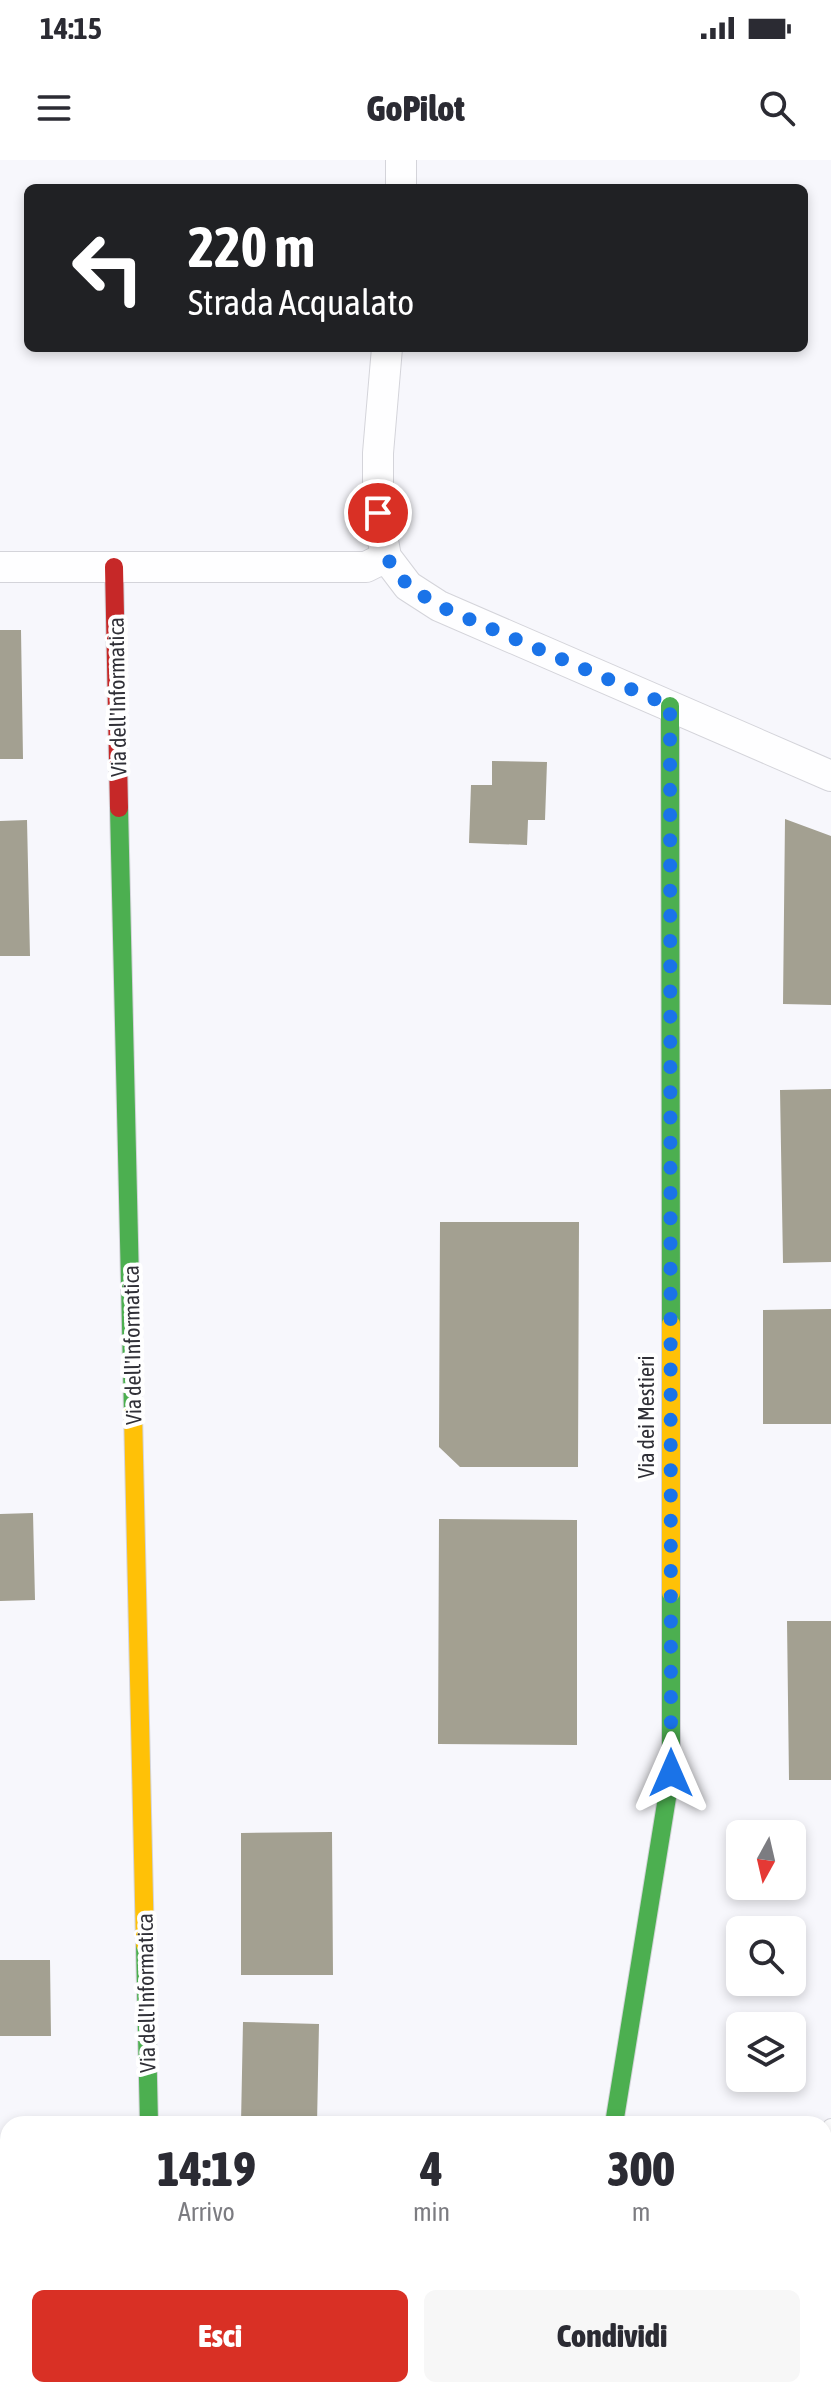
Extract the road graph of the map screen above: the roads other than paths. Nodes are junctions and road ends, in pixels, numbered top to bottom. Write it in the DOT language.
graph roads {
  1 [pos="401,160"];
  2 [pos="401,184"];
  3 [pos="387,352"];
  4 [pos="386,557"];
  5 [pos="0,567"];
  6 [pos="114,567"];
  7 [pos="670,706"];
  8 [pos="831,776"];
  9 [pos="149,2116"];
  10 [pos="615,2116"];
  1 -- 2 [label="street"];
  3 -- 4 [label="street"];
  4 -- 6 [label="street"];
  4 -- 7 [label="street"];
  5 -- 6 [label="street"];
  6 -- 9 [label="street, Via dell'Informatica"];
  7 -- 8 [label="street"];
  7 -- 10 [label="street, Via dei Mestieri"];
}
